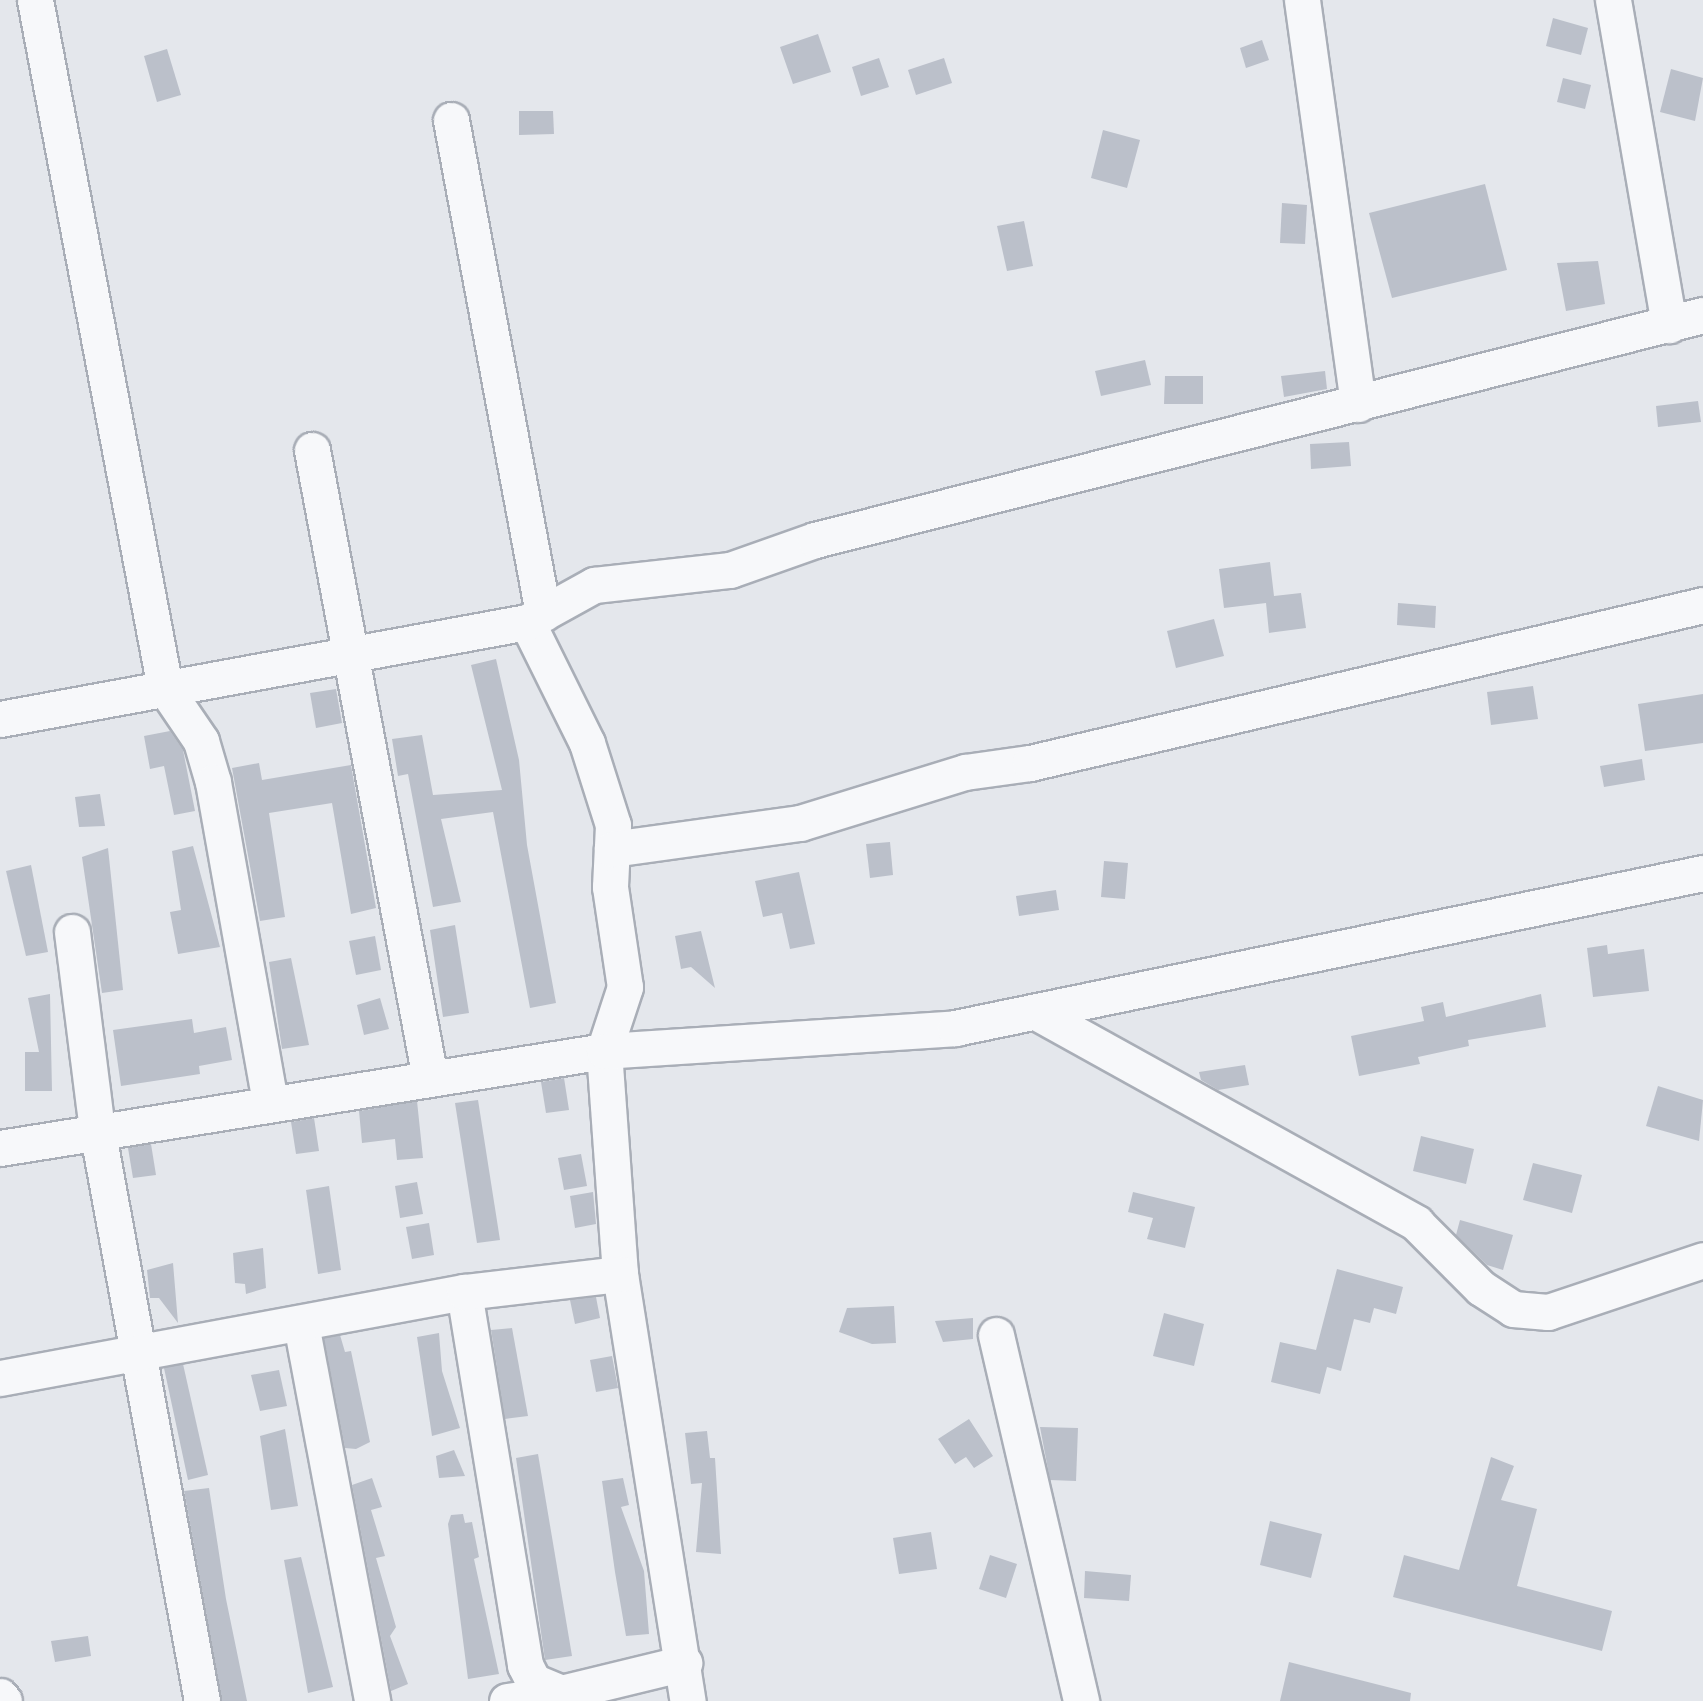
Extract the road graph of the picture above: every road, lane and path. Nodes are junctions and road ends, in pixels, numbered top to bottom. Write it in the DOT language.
graph roads {
  1 [pos="35,0"];
  2 [pos="1302,0"];
  3 [pos="1613,0"];
  4 [pos="451,120"];
  5 [pos="1703,315"];
  6 [pos="1669,325"];
  7 [pos="1358,404"];
  8 [pos="312,450"];
  9 [pos="1703,605"];
  10 [pos="535,617"];
  11 [pos="351,656"];
  12 [pos="165,688"];
  13 [pos="0,719"];
  14 [pos="612,849"];
  15 [pos="1703,873"];
  16 [pos="72,932"];
  17 [pos="1036,1012"];
  18 [pos="604,1051"];
  19 [pos="430,1078"];
  20 [pos="270,1102"];
  21 [pos="97,1129"];
  22 [pos="0,1148"];
  23 [pos="1703,1260"];
  24 [pos="620,1273"];
  25 [pos="464,1292"];
  26 [pos="301,1324"];
  27 [pos="996,1335"];
  28 [pos="143,1353"];
  29 [pos="0,1378"];
  30 [pos="684,1663"];
  31 [pos="0,1696"];
  32 [pos="531,1698"];
  33 [pos="4,1701"];
  34 [pos="202,1701"];
  35 [pos="372,1701"];
  36 [pos="688,1701"];
  37 [pos="1081,1701"];
  1 -- 12 [label="street"];
  2 -- 7 [label="street"];
  3 -- 6 [label="street"];
  4 -- 10 [label="street"];
  5 -- 6 [label="street"];
  6 -- 7 [label="street"];
  7 -- 10 [label="street"];
  8 -- 11 [label="street"];
  9 -- 14 [label="street"];
  10 -- 11 [label="street"];
  10 -- 14 [label="street"];
  11 -- 12 [label="street"];
  11 -- 19 [label="street"];
  12 -- 13 [label="street"];
  12 -- 20 [label="street"];
  14 -- 18 [label="street"];
  15 -- 17 [label="street"];
  16 -- 21 [label="street"];
  17 -- 18 [label="street"];
  17 -- 23 [label="street"];
  18 -- 19 [label="street"];
  18 -- 24 [label="street"];
  19 -- 20 [label="street"];
  20 -- 21 [label="street"];
  21 -- 22 [label="street"];
  21 -- 28 [label="street"];
  24 -- 25 [label="street"];
  24 -- 30 [label="street"];
  25 -- 26 [label="street"];
  25 -- 32 [label="street"];
  26 -- 28 [label="street"];
  26 -- 35 [label="street"];
  27 -- 37 [label="street"];
  28 -- 29 [label="street"];
  28 -- 34 [label="street"];
  30 -- 32 [label="street"];
  30 -- 36 [label="street"];
  31 -- 33 [label="street"];
}
